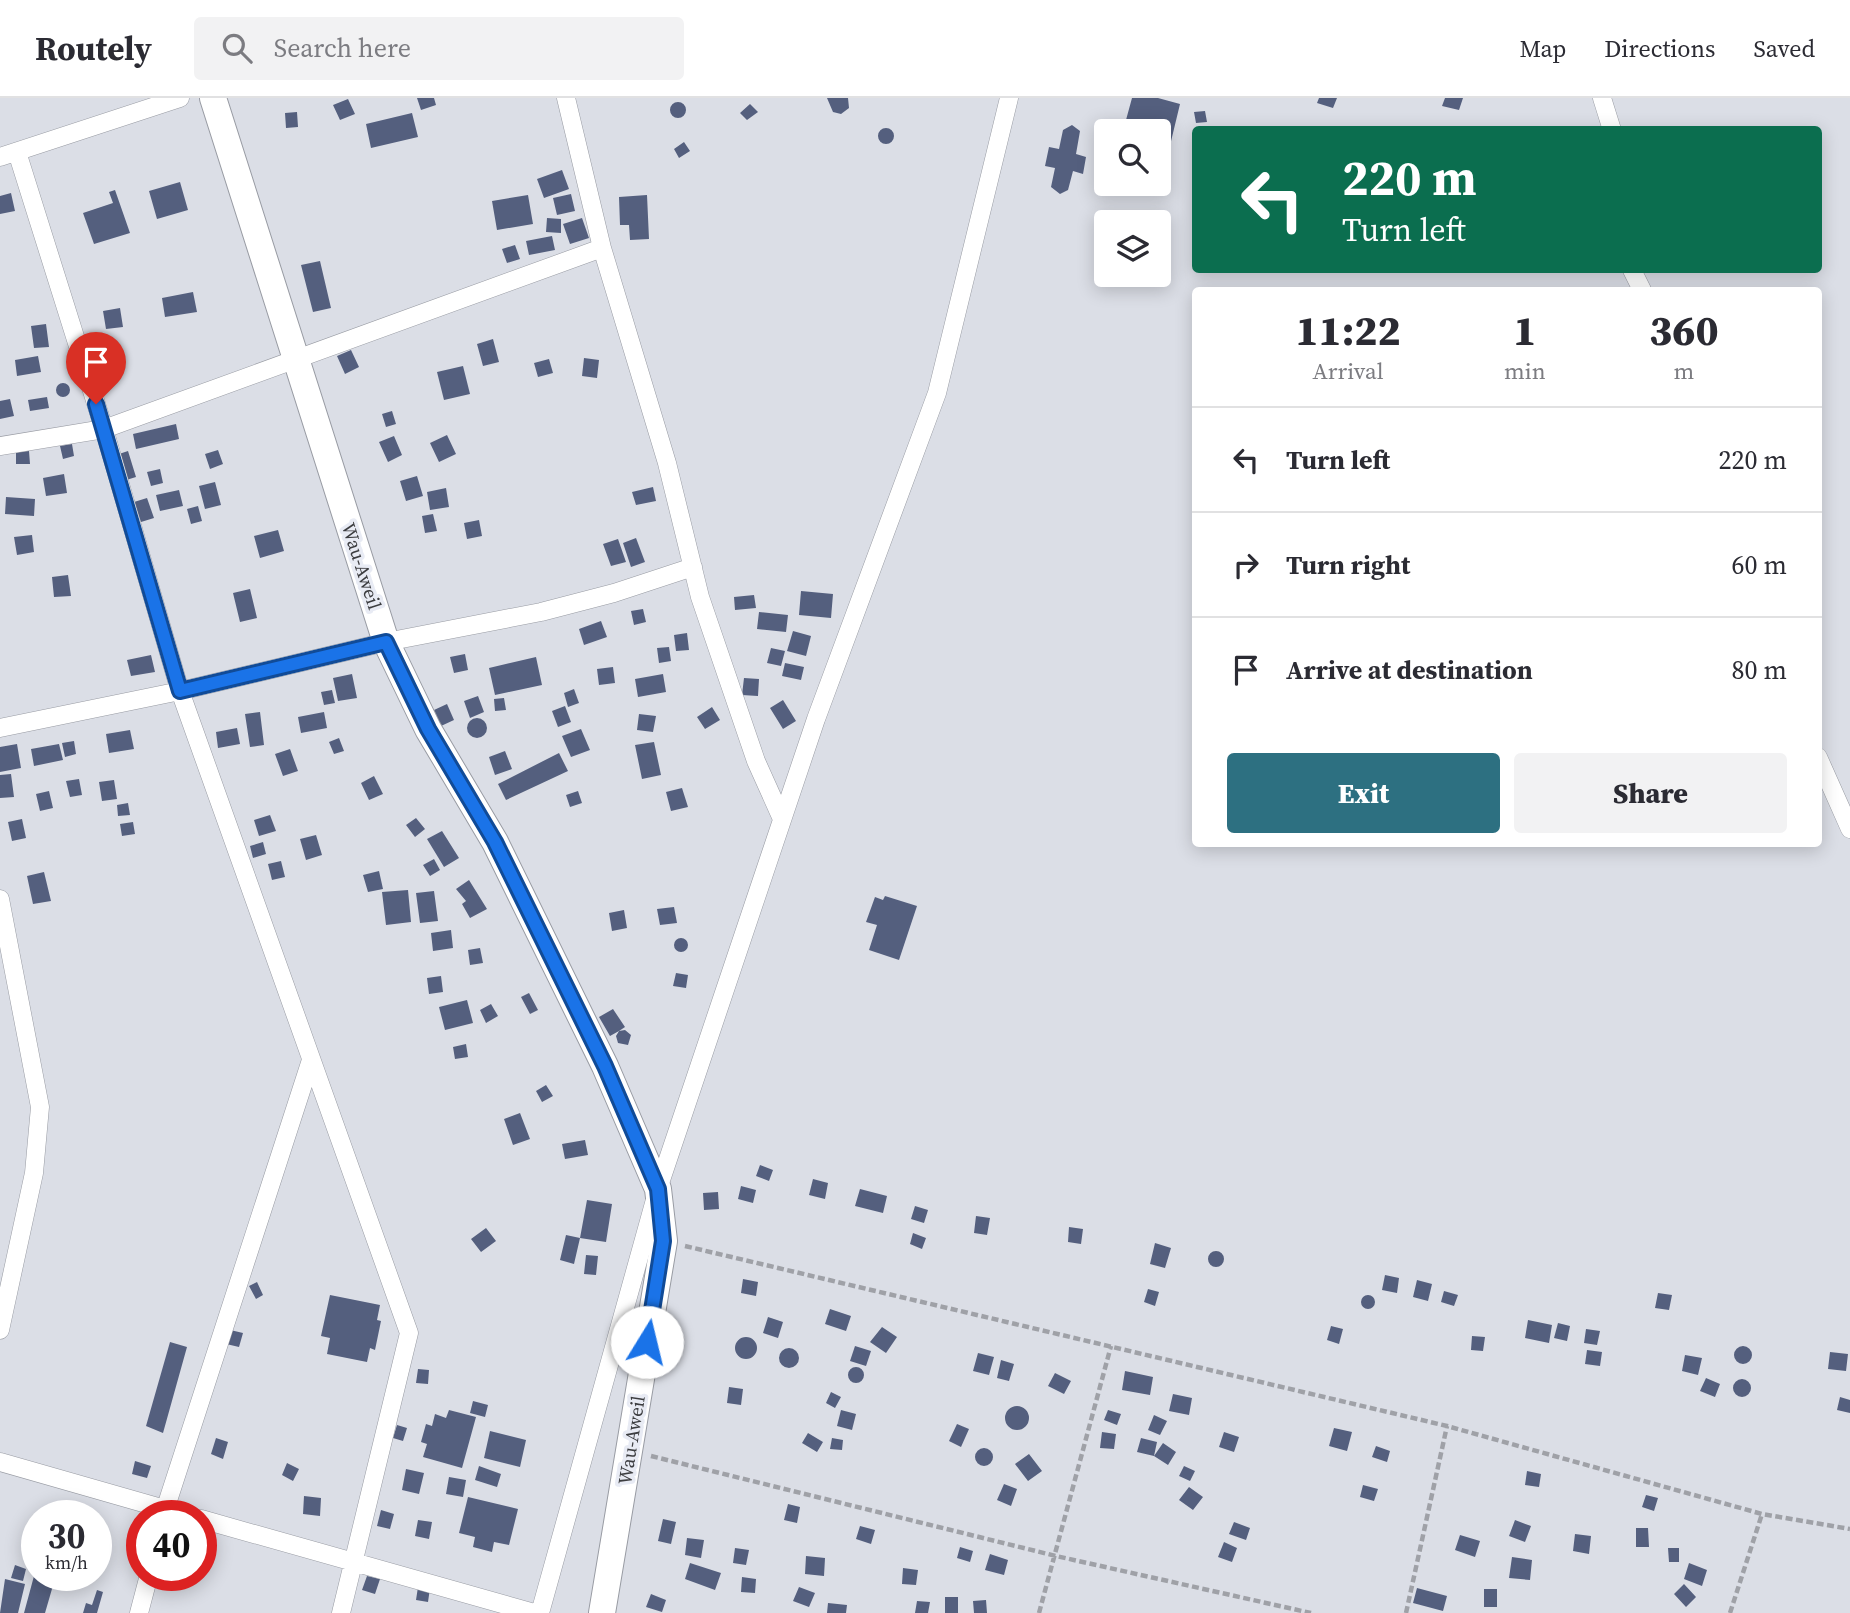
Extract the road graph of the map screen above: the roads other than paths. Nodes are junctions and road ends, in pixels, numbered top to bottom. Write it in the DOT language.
graph roads {
  1 [pos="180,98"];
  2 [pos="213,98"];
  3 [pos="566,98"];
  4 [pos="1009,98"];
  5 [pos="1602,98"];
  6 [pos="1611,126"];
  7 [pos="9,154"];
  8 [pos="602,248"];
  9 [pos="296,359"];
  10 [pos="103,429"];
  11 [pos="0,446"];
  12 [pos="693,567"];
  13 [pos="386,642"];
  14 [pos="180,691"];
  15 [pos="0,727"];
  16 [pos="1822,766"];
  17 [pos="782,819"];
  18 [pos="1850,829"];
  19 [pos="0,900"];
  20 [pos="312,1060"];
  21 [pos="658,1189"];
  22 [pos="0,1330"];
  23 [pos="0,1462"];
  24 [pos="126,1500"];
  25 [pos="168,1500"];
  26 [pos="217,1524"];
  27 [pos="353,1563"];
  28 [pos="145,1591"];
  29 [pos="139,1613"];
  30 [pos="341,1613"];
  31 [pos="534,1613"];
  32 [pos="540,1613"];
  33 [pos="602,1613"];
  1 -- 7 [label="street"];
  2 -- 9 [label="street, Wau-Aweil"];
  3 -- 8 [label="street"];
  4 -- 17 [label="street"];
  5 -- 6 [label="street"];
  7 -- 10 [label="street"];
  8 -- 9 [label="street"];
  8 -- 12 [label="street"];
  9 -- 10 [label="street"];
  9 -- 13 [label="street, Wau-Aweil"];
  10 -- 11 [label="street"];
  10 -- 14 [label="street"];
  12 -- 13 [label="street"];
  12 -- 17 [label="street"];
  13 -- 14 [label="street"];
  13 -- 21 [label="street, Wau-Aweil"];
  14 -- 15 [label="street"];
  14 -- 20 [label="street"];
  16 -- 18 [label="street"];
  17 -- 21 [label="street"];
  19 -- 22 [label="street"];
  20 -- 25 [label="street"];
  20 -- 27 [label="street"];
  21 -- 32 [label="street"];
  21 -- 33 [label="street, Wau-Aweil"];
  23 -- 24 [label="street"];
  26 -- 27 [label="street"];
  27 -- 30 [label="street"];
  27 -- 31 [label="street"];
  28 -- 29 [label="street"];
}
